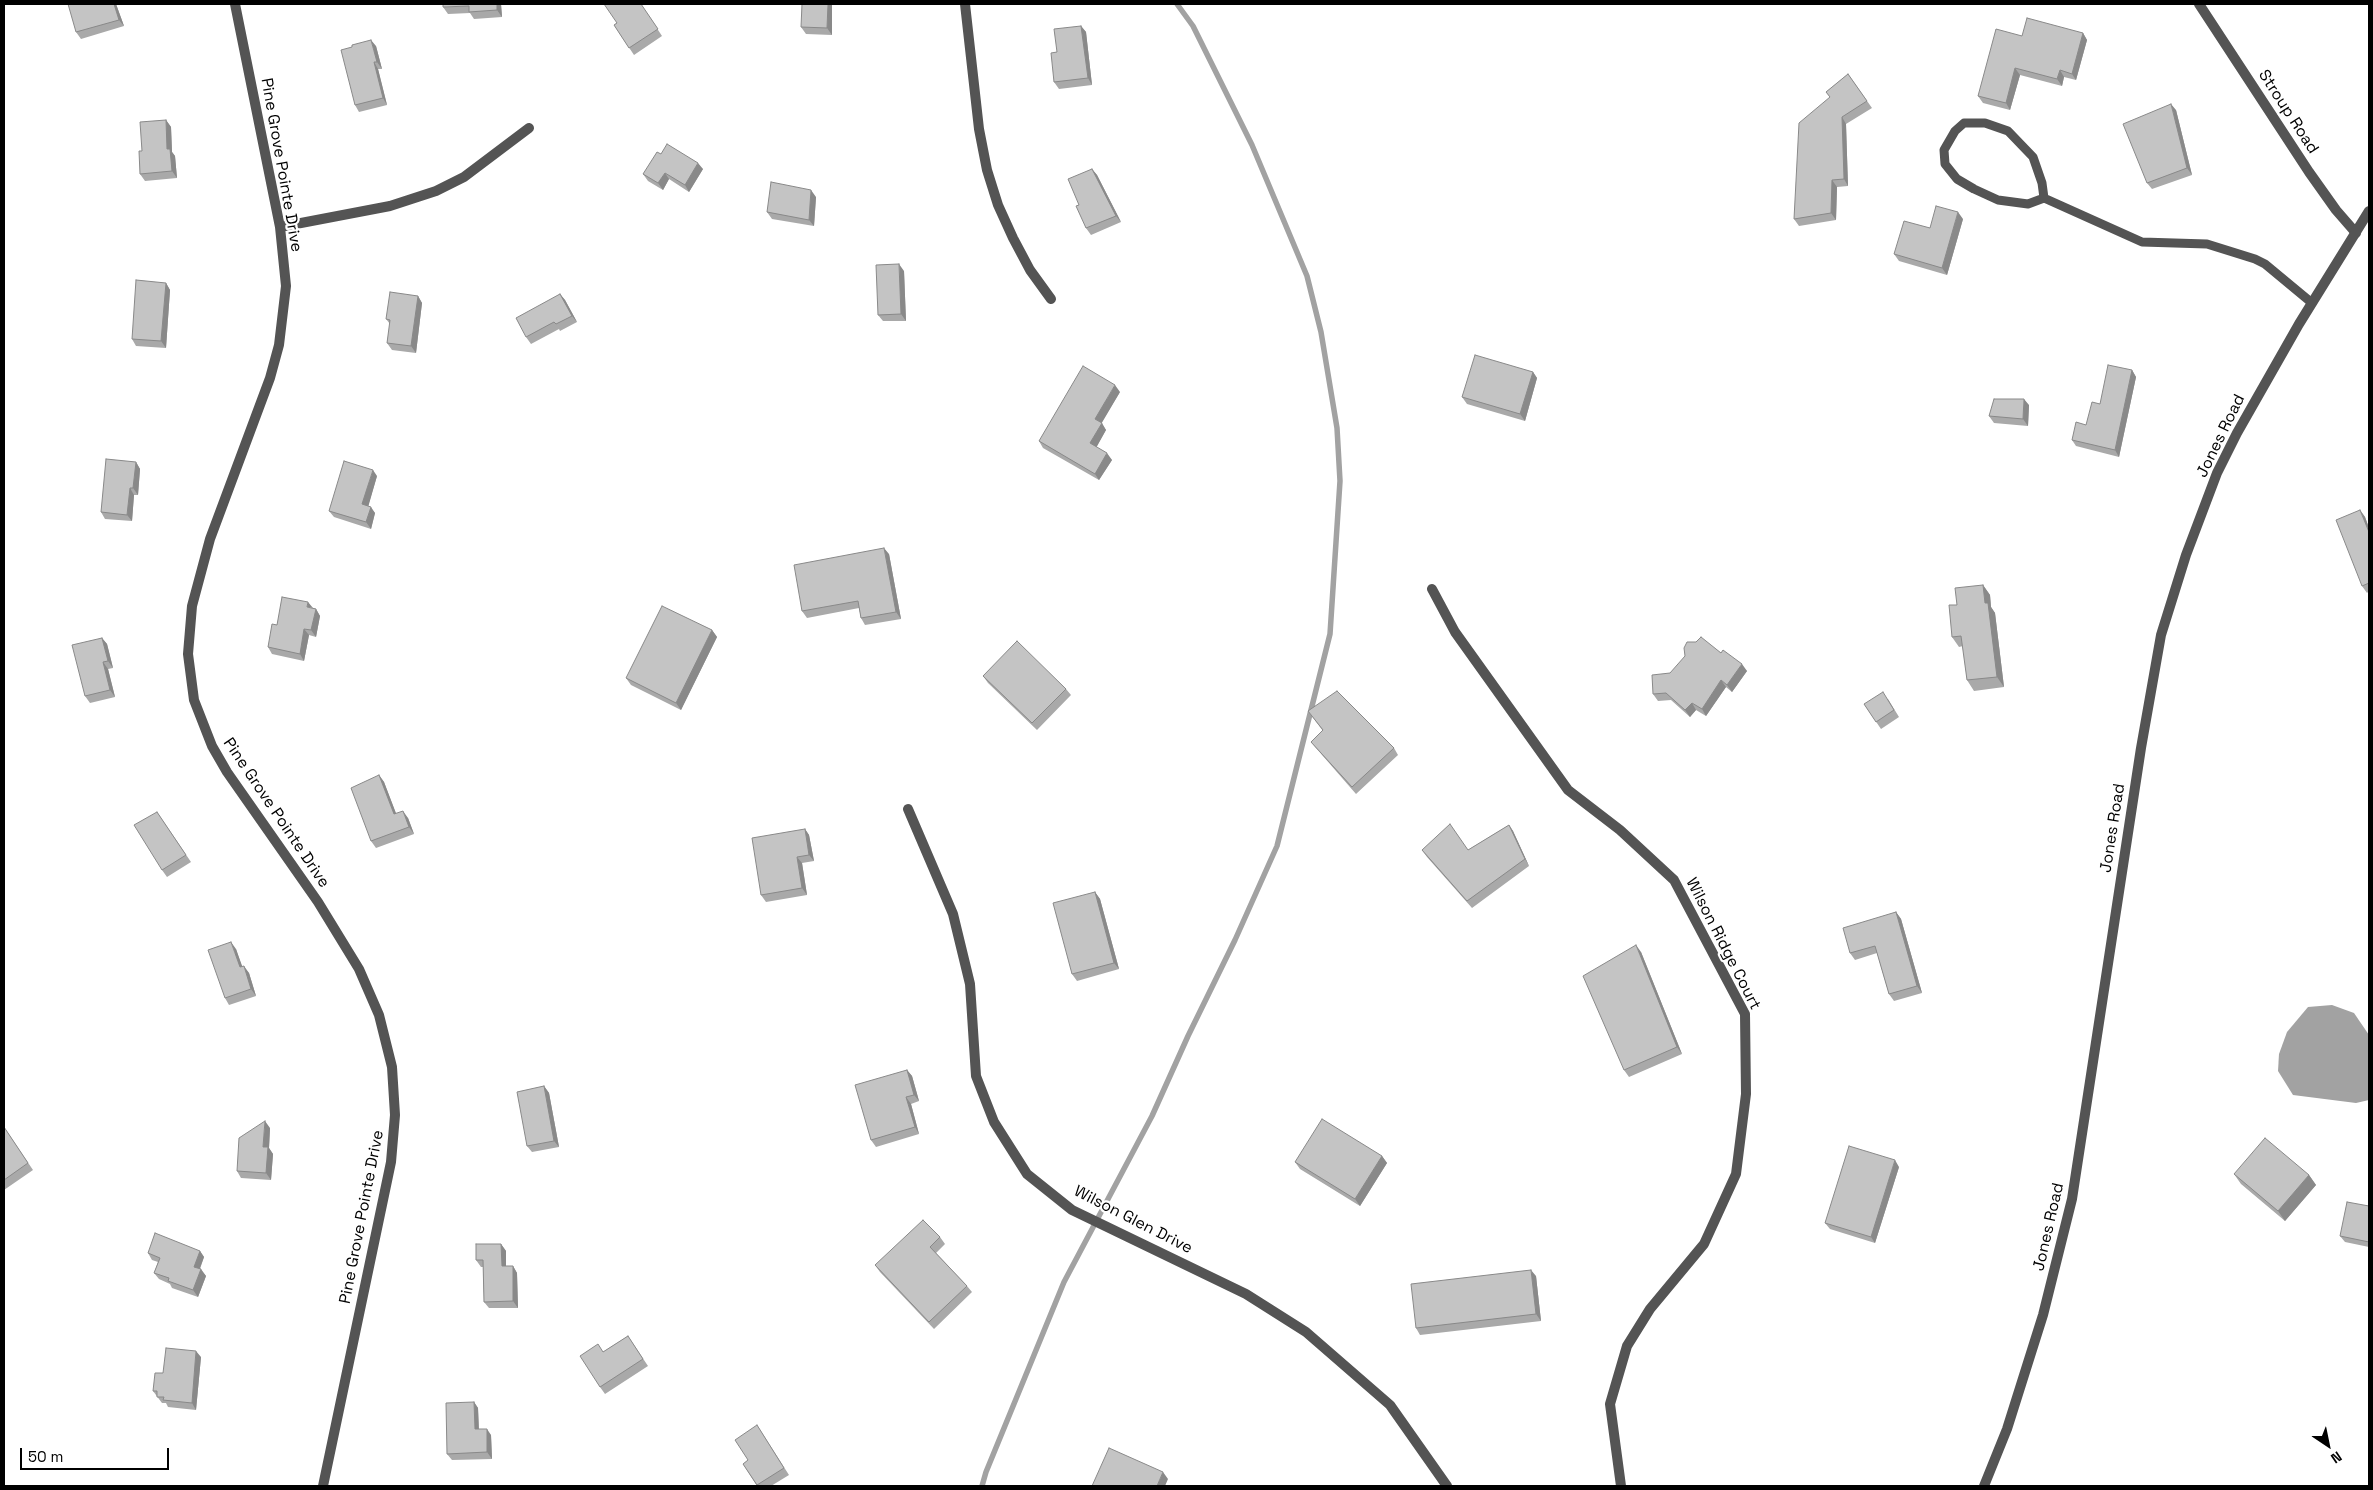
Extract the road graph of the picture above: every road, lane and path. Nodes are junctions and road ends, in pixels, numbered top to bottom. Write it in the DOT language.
graph roads {
  1 [pos="235,4"];
  2 [pos="964,4"];
  3 [pos="2199,4"];
  4 [pos="529,128"];
  5 [pos="2044,198"];
  6 [pos="2369,211"];
  7 [pos="280,227"];
  8 [pos="2356,233"];
  9 [pos="1051,299"];
  10 [pos="2312,303"];
  11 [pos="1432,589"];
  12 [pos="908,809"];
  13 [pos="322,1486"];
  14 [pos="1447,1486"];
  15 [pos="1621,1486"];
  16 [pos="1984,1486"];
  1 -- 7 [label="street, Pine Grove Pointe Drive"];
  2 -- 9 [label="street"];
  3 -- 8 [label="street, Stroup Road"];
  4 -- 7 [label="street"];
  5 -- 5 [label="lane"];
  5 -- 10 [label="lane"];
  6 -- 8 [label="street, Jones Road"];
  7 -- 13 [label="street, Pine Grove Pointe Drive"];
  8 -- 10 [label="street, Jones Road"];
  10 -- 16 [label="street, Jones Road"];
  11 -- 15 [label="street, Wilson Ridge Court"];
  12 -- 14 [label="street, Wilson Glen Drive"];
}
